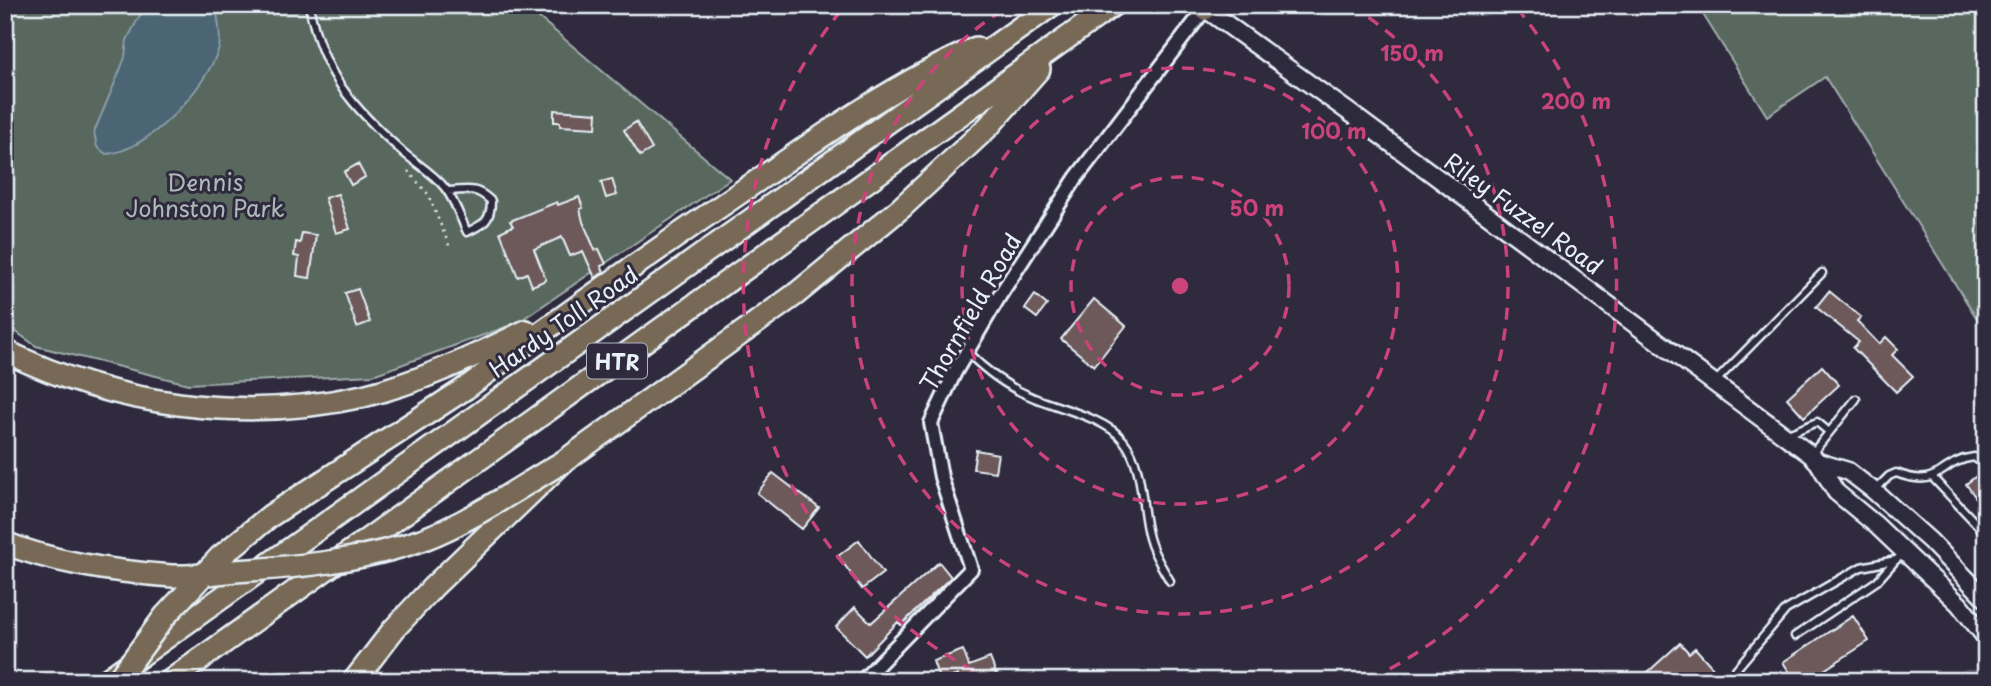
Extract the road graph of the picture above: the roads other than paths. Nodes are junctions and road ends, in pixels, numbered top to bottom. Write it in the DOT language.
graph roads {
  1 [pos="309,5"];
  2 [pos="1052,5"];
  3 [pos="1113,5"];
  4 [pos="1204,6"];
  5 [pos="1019,29"];
  6 [pos="1064,41"];
  7 [pos="447,191"];
  8 [pos="1822,273"];
  9 [pos="569,311"];
  10 [pos="5,351"];
  11 [pos="967,352"];
  12 [pos="1714,382"];
  13 [pos="1856,399"];
  14 [pos="1829,432"];
  15 [pos="1785,435"];
  16 [pos="1814,458"];
  17 [pos="564,462"];
  18 [pos="1986,466"];
  19 [pos="1933,478"];
  20 [pos="1874,491"];
  21 [pos="1986,534"];
  22 [pos="5,543"];
  23 [pos="1900,556"];
  24 [pos="1170,581"];
  25 [pos="1986,599"];
  26 [pos="1986,608"];
  27 [pos="1967,615"];
  28 [pos="1795,636"];
  29 [pos="1986,638"];
  30 [pos="104,681"];
  31 [pos="117,681"];
  32 [pos="170,681"];
  33 [pos="354,681"];
  34 [pos="862,681"];
  35 [pos="1726,681"];
  1 -- 7 [label="lane"];
  2 -- 5 [label="highway, Hardy Toll Road / HTR"];
  3 -- 6 [label="highway, HTR"];
  4 -- 11 [label="street, Thornfield Road"];
  4 -- 12 [label="main road, Riley Fuzzel Road"];
  5 -- 9 [label="highway"];
  5 -- 30 [label="highway, Hardy Toll Road / HTR"];
  6 -- 17 [label="highway"];
  6 -- 32 [label="highway, HTR"];
  7 -- 7 [label="lane"];
  8 -- 12 [label="lane"];
  9 -- 10 [label="highway"];
  9 -- 31 [label="highway, bridge"];
  11 -- 24 [label="lane"];
  11 -- 34 [label="street, Thornfield Road"];
  12 -- 15 [label="main road, Riley Fuzzel Road"];
  13 -- 14 [label="lane"];
  14 -- 15 [label="lane"];
  14 -- 16 [label="lane"];
  15 -- 16 [label="main road, Riley Fuzzel Road"];
  16 -- 20 [label="main road, Riley Fuzzel Road"];
  16 -- 23 [label="main road, Riley Fuzzel Road"];
  17 -- 22 [label="highway, bridge"];
  17 -- 33 [label="highway, bridge"];
  18 -- 19 [label="lane"];
  19 -- 20 [label="lane"];
  19 -- 21 [label="lane"];
  20 -- 25 [label="main road, Riley Fuzzel Road"];
  23 -- 27 [label="main road, Riley Fuzzel Road"];
  23 -- 28 [label="lane"];
  23 -- 35 [label="lane"];
  26 -- 27 [label="main road"];
  27 -- 29 [label="main road, Riley Fuzzel Road"];
}
